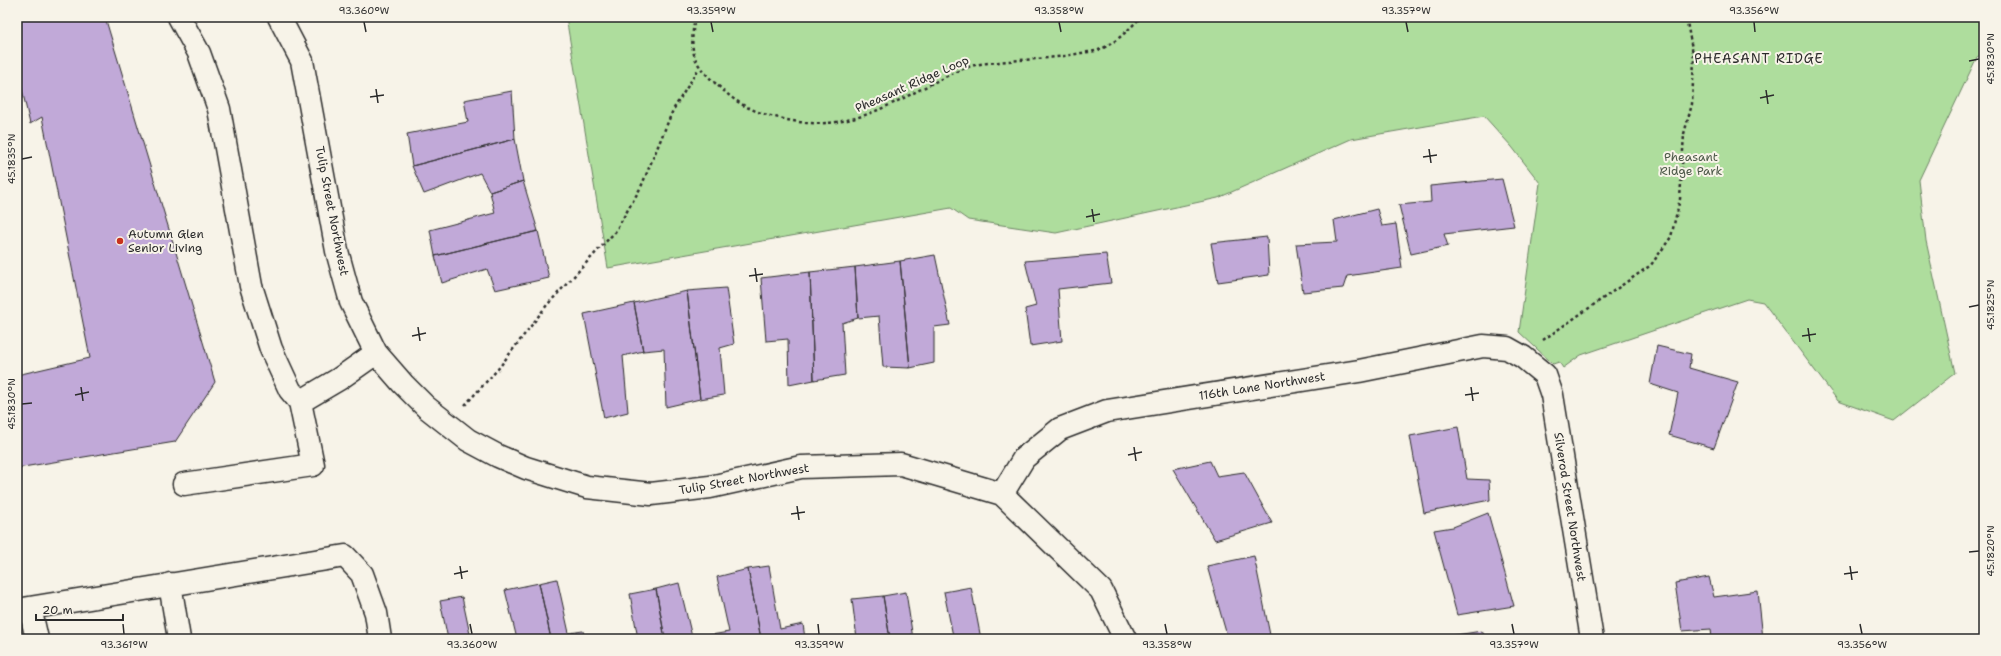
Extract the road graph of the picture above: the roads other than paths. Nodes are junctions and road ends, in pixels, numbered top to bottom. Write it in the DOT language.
graph roads {
  1 [pos="179,17"];
  2 [pos="279,17"];
  3 [pos="376,353"];
  4 [pos="1545,376"];
  5 [pos="300,402"];
  6 [pos="184,484"];
  7 [pos="1002,494"];
  8 [pos="170,584"];
  9 [pos="24,609"];
  10 [pos="37,639"];
  11 [pos="179,639"];
  12 [pos="380,639"];
  13 [pos="1124,639"];
  14 [pos="1592,639"];
  1 -- 5 [label="street"];
  2 -- 3 [label="street, Tulip Street Northwest"];
  3 -- 5 [label="street"];
  3 -- 7 [label="street, Tulip Street Northwest"];
  4 -- 7 [label="street, 116th Lane Northwest"];
  4 -- 14 [label="street, Silverod Street Northwest"];
  5 -- 6 [label="street"];
  7 -- 13 [label="street, Tulip Street Northwest"];
  8 -- 9 [label="street"];
  8 -- 11 [label="street"];
  8 -- 12 [label="street"];
  9 -- 10 [label="street"];
}
